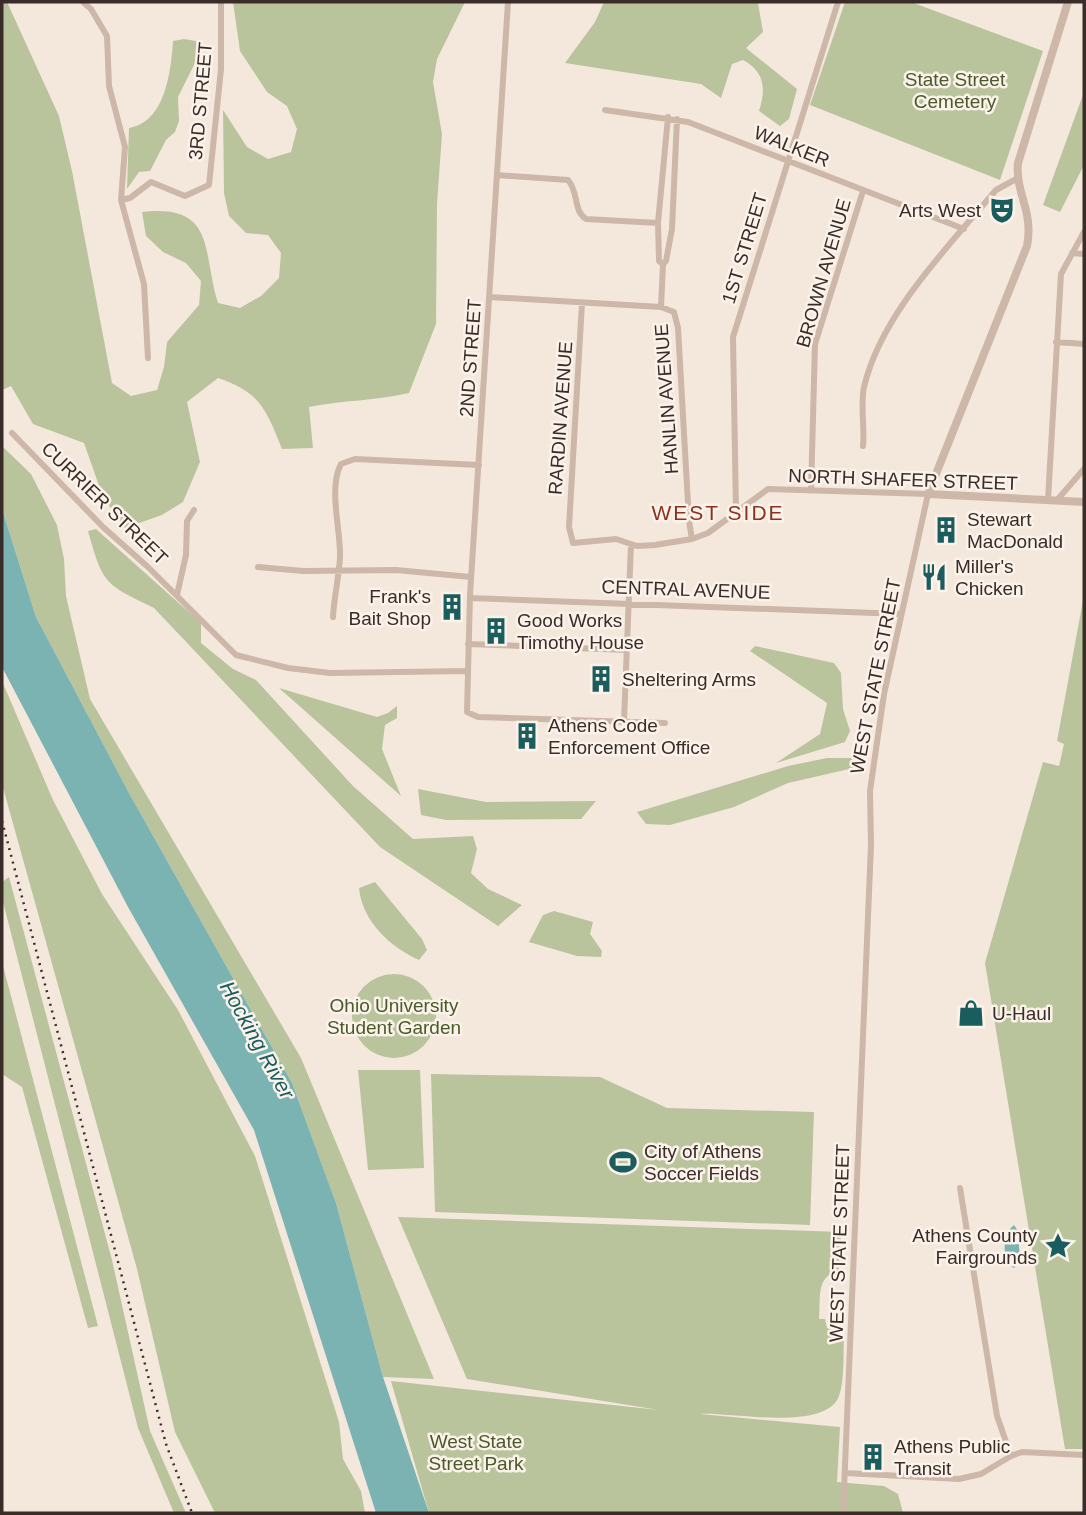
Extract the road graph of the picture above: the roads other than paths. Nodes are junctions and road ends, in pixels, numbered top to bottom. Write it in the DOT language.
graph roads {
  1 [pos="83,2"];
  2 [pos="221,2"];
  3 [pos="508,2"];
  4 [pos="838,2"];
  5 [pos="1068,2"];
  6 [pos="605,110"];
  7 [pos="668,117"];
  8 [pos="677,119"];
  9 [pos="786,161"];
  10 [pos="497,175"];
  11 [pos="1018,178"];
  12 [pos="863,191"];
  13 [pos="121,200"];
  14 [pos="658,223"];
  15 [pos="964,229"];
  16 [pos="1084,232"];
  17 [pos="1072,253"];
  18 [pos="1084,254"];
  19 [pos="663,264"];
  20 [pos="489,297"];
  21 [pos="582,303"];
  22 [pos="661,307"];
  23 [pos="1056,342"];
  24 [pos="1084,344"];
  25 [pos="148,358"];
  26 [pos="12,433"];
  27 [pos="863,446"];
  28 [pos="479,465"];
  29 [pos="1084,469"];
  30 [pos="811,491"];
  31 [pos="928,494"];
  32 [pos="1052,500"];
  33 [pos="1084,502"];
  34 [pos="194,510"];
  35 [pos="736,512"];
  36 [pos="569,536"];
  37 [pos="692,539"];
  38 [pos="631,544"];
  39 [pos="258,567"];
  40 [pos="338,571"];
  41 [pos="471,577"];
  42 [pos="177,595"];
  43 [pos="470,598"];
  44 [pos="629,604"];
  45 [pos="901,614"];
  46 [pos="333,617"];
  47 [pos="468,644"];
  48 [pos="626,650"];
  49 [pos="467,671"];
  50 [pos="624,721"];
  51 [pos="665,723"];
  52 [pos="960,1188"];
  53 [pos="1011,1455"];
  54 [pos="1084,1455"];
  55 [pos="845,1473"];
  56 [pos="843,1513"];
  1 -- 13 [label="street"];
  2 -- 13 [label="street, 3RD STREET"];
  3 -- 10 [label="street, 2ND STREET"];
  4 -- 9 [label="street, 1ST STREET"];
  5 -- 11 [label="street, WEST STATE STREET"];
  6 -- 7 [label="street, WALKER"];
  7 -- 8 [label="street, WALKER"];
  7 -- 14 [label="street"];
  8 -- 9 [label="street, WALKER"];
  8 -- 19 [label="street"];
  9 -- 12 [label="street, WALKER"];
  9 -- 35 [label="street, 1ST STREET"];
  10 -- 14 [label="street"];
  10 -- 20 [label="street, 2ND STREET"];
  11 -- 15 [label="street"];
  11 -- 31 [label="street, WEST STATE STREET"];
  12 -- 15 [label="street, WALKER"];
  12 -- 30 [label="street, BROWN AVENUE"];
  13 -- 25 [label="street"];
  14 -- 19 [label="street"];
  15 -- 27 [label="street"];
  16 -- 17 [label="street"];
  17 -- 18 [label="street"];
  17 -- 23 [label="street"];
  19 -- 22 [label="street"];
  20 -- 21 [label="street"];
  20 -- 28 [label="street, 2ND STREET"];
  21 -- 22 [label="street"];
  21 -- 36 [label="street, RARDIN AVENUE"];
  22 -- 37 [label="street, HANLIN AVENUE"];
  23 -- 24 [label="street"];
  23 -- 32 [label="street"];
  26 -- 42 [label="street, CURRIER STREET"];
  28 -- 40 [label="street"];
  28 -- 41 [label="street, 2ND STREET"];
  29 -- 32 [label="street"];
  30 -- 31 [label="street, NORTH SHAFER STREET"];
  30 -- 35 [label="street, NORTH SHAFER STREET"];
  31 -- 32 [label="street, NORTH SHAFER STREET"];
  31 -- 45 [label="street, WEST STATE STREET"];
  32 -- 33 [label="street, NORTH SHAFER STREET"];
  34 -- 42 [label="street, CURRIER STREET"];
  35 -- 37 [label="street, NORTH SHAFER STREET"];
  36 -- 38 [label="street, NORTH SHAFER STREET"];
  37 -- 38 [label="street, NORTH SHAFER STREET"];
  38 -- 44 [label="street"];
  39 -- 40 [label="street"];
  40 -- 41 [label="street"];
  40 -- 46 [label="street"];
  41 -- 43 [label="street, 2ND STREET"];
  42 -- 49 [label="street, CURRIER STREET"];
  43 -- 44 [label="street, CENTRAL AVENUE"];
  43 -- 47 [label="street, 2ND STREET"];
  44 -- 45 [label="street, CENTRAL AVENUE"];
  44 -- 48 [label="street"];
  45 -- 55 [label="street, WEST STATE STREET"];
  47 -- 48 [label="street"];
  47 -- 49 [label="street, 2ND STREET"];
  48 -- 50 [label="street"];
  49 -- 50 [label="street, 2ND STREET"];
  50 -- 51 [label="street"];
  52 -- 53 [label="street"];
  53 -- 54 [label="street"];
  53 -- 55 [label="street"];
  55 -- 56 [label="street, WEST STATE STREET"];
}
